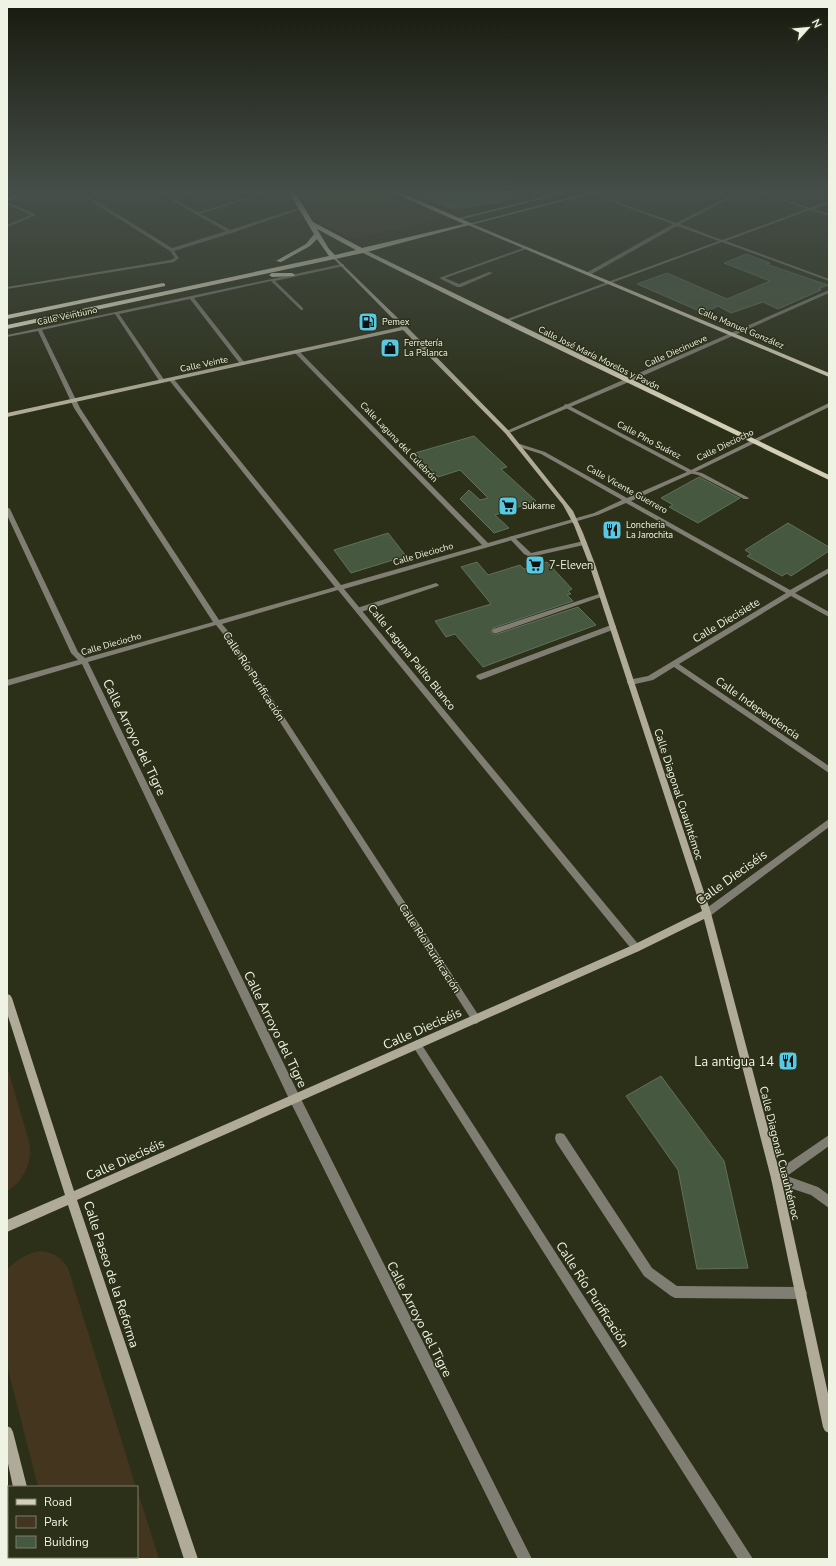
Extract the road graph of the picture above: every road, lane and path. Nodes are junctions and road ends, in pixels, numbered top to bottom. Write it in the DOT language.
graph roads {
  1 [pos="153,264"];
  2 [pos="282,264"];
  3 [pos="389,264"];
  4 [pos="481,264"];
  5 [pos="565,264"];
  6 [pos="606,264"];
  7 [pos="660,264"];
  8 [pos="785,264"];
  9 [pos="342,265"];
  10 [pos="491,273"];
  11 [pos="588,274"];
  12 [pos="292,275"];
  13 [pos="272,280"];
  14 [pos="829,280"];
  15 [pos="172,283"];
  16 [pos="212,283"];
  17 [pos="610,283"];
  18 [pos="7,288"];
  19 [pos="829,291"];
  20 [pos="191,297"];
  21 [pos="301,309"];
  22 [pos="117,314"];
  23 [pos="7,317"];
  24 [pos="504,321"];
  25 [pos="7,327"];
  26 [pos="405,328"];
  27 [pos="40,330"];
  28 [pos="733,334"];
  29 [pos="7,336"];
  30 [pos="297,352"];
  31 [pos="243,364"];
  32 [pos="829,375"];
  33 [pos="171,379"];
  34 [pos="162,381"];
  35 [pos="627,381"];
  36 [pos="74,401"];
  37 [pos="829,405"];
  38 [pos="566,406"];
  39 [pos="7,415"];
  40 [pos="507,432"];
  41 [pos="752,442"];
  42 [pos="518,445"];
  43 [pos="691,472"];
  44 [pos="829,478"];
  45 [pos="746,498"];
  46 [pos="627,499"];
  47 [pos="7,509"];
  48 [pos="575,520"];
  49 [pos="512,538"];
  50 [pos="584,543"];
  51 [pos="487,546"];
  52 [pos="829,570"];
  53 [pos="436,585"];
  54 [pos="339,587"];
  55 [pos="791,594"];
  56 [pos="602,595"];
  57 [pos="359,610"];
  58 [pos="829,615"];
  59 [pos="217,622"];
  60 [pos="613,627"];
  61 [pos="495,631"];
  62 [pos="84,661"];
  63 [pos="675,664"];
  64 [pos="480,677"];
  65 [pos="631,682"];
  66 [pos="7,683"];
  67 [pos="829,770"];
  68 [pos="829,822"];
  69 [pos="707,913"];
  70 [pos="636,948"];
  71 [pos="7,998"];
  72 [pos="476,1019"];
  73 [pos="417,1045"];
  74 [pos="295,1099"];
  75 [pos="560,1138"];
  76 [pos="829,1140"];
  77 [pos="776,1178"];
  78 [pos="71,1198"];
  79 [pos="829,1202"];
  80 [pos="7,1226"];
  81 [pos="800,1293"];
  82 [pos="829,1427"];
  83 [pos="7,1432"];
  84 [pos="20,1486"];
  85 [pos="191,1559"];
  86 [pos="525,1559"];
  87 [pos="746,1559"];
  1 -- 18 [label="street"];
  2 -- 16 [label="highway"];
  3 -- 24 [label="main road, Calle José María Morelos y Pavón"];
  4 -- 10 [label="street"];
  5 -- 11 [label="main road, Calle Manuel González"];
  6 -- 11 [label="street"];
  7 -- 17 [label="street"];
  8 -- 14 [label="street"];
  9 -- 12 [label="street, Calle Veintiuno"];
  9 -- 26 [label="main road, Calle Diagonal Cuauhtémoc"];
  11 -- 17 [label="main road, Calle Manuel González"];
  12 -- 13 [label="street, Calle Veintiuno"];
  12 -- 16 [label="highway"];
  13 -- 20 [label="street, Calle Veintiuno"];
  13 -- 21 [label="street"];
  15 -- 23 [label="highway"];
  16 -- 25 [label="highway"];
  17 -- 24 [label="street"];
  17 -- 28 [label="main road, Calle Manuel González"];
  19 -- 28 [label="street, Calle Diecinueve"];
  20 -- 22 [label="street, Calle Veintiuno"];
  20 -- 31 [label="street"];
  22 -- 27 [label="street, Calle Veintiuno"];
  22 -- 34 [label="street"];
  24 -- 35 [label="main road, Calle José María Morelos y Pavón"];
  26 -- 30 [label="main road, Calle Veinte"];
  26 -- 40 [label="main road, Calle Diagonal Cuauhtémoc"];
  27 -- 29 [label="street, Calle Veintiuno"];
  27 -- 36 [label="street, Calle Río Purificación"];
  28 -- 32 [label="main road, Calle Manuel González"];
  28 -- 35 [label="street, Calle Diecinueve"];
  30 -- 31 [label="main road, Calle Veinte"];
  30 -- 51 [label="street, Calle Laguna del Culebrón"];
  31 -- 33 [label="main road, Calle Veinte"];
  33 -- 34 [label="main road, Calle Veinte"];
  33 -- 54 [label="street, Calle Laguna Palito Blanco"];
  34 -- 36 [label="main road, Calle Veinte"];
  35 -- 38 [label="street, Calle Diecinueve"];
  35 -- 41 [label="main road, Calle José María Morelos y Pavón"];
  36 -- 39 [label="main road, Calle Veinte"];
  36 -- 59 [label="street, Calle Río Purificación"];
  37 -- 41 [label="street, Calle Dieciocho"];
  38 -- 40 [label="street, Calle Diecinueve"];
  38 -- 43 [label="street, Calle Pino Suárez"];
  40 -- 42 [label="main road, Calle Diagonal Cuauhtémoc"];
  41 -- 43 [label="street, Calle Dieciocho"];
  41 -- 44 [label="main road, Calle José María Morelos y Pavón"];
  42 -- 46 [label="street, Calle Vicente Guerrero"];
  42 -- 48 [label="main road, Calle Diagonal Cuauhtémoc"];
  43 -- 45 [label="street, Calle Pino Suárez"];
  43 -- 46 [label="street, Calle Dieciocho"];
  46 -- 48 [label="street, Calle Dieciocho"];
  46 -- 55 [label="street, Calle Vicente Guerrero"];
  47 -- 62 [label="street, Calle Arroyo del Tigre"];
  48 -- 49 [label="street, Calle Dieciocho"];
  48 -- 50 [label="main road, Calle Diagonal Cuauhtémoc"];
  49 -- 50 [label="street"];
  49 -- 51 [label="street, Calle Dieciocho"];
  50 -- 56 [label="main road, Calle Diagonal Cuauhtémoc"];
  51 -- 54 [label="street, Calle Dieciocho"];
  52 -- 55 [label="street, Calle Diecisiete"];
  53 -- 57 [label="street"];
  54 -- 57 [label="street, Calle Laguna Palito Blanco"];
  54 -- 59 [label="street, Calle Dieciocho"];
  55 -- 58 [label="street, Calle Vicente Guerrero"];
  55 -- 63 [label="street, Calle Diecisiete"];
  56 -- 60 [label="main road, Calle Diagonal Cuauhtémoc"];
  56 -- 61 [label="street"];
  57 -- 70 [label="street, Calle Laguna Palito Blanco"];
  59 -- 62 [label="street, Calle Dieciocho"];
  59 -- 72 [label="street, Calle Río Purificación"];
  60 -- 64 [label="street"];
  60 -- 65 [label="main road, Calle Diagonal Cuauhtémoc"];
  62 -- 66 [label="street, Calle Dieciocho"];
  62 -- 74 [label="street, Calle Arroyo del Tigre"];
  63 -- 65 [label="street, Calle Diecisiete"];
  63 -- 67 [label="street, Calle Independencia"];
  65 -- 69 [label="main road, Calle Diagonal Cuauhtémoc"];
  68 -- 69 [label="street, Calle Dieciséis"];
  69 -- 70 [label="main road, Calle Dieciséis"];
  69 -- 77 [label="main road, Calle Diagonal Cuauhtémoc"];
  70 -- 72 [label="main road, Calle Dieciséis"];
  71 -- 78 [label="main road, Calle Paseo de la Reforma"];
  72 -- 73 [label="main road, Calle Dieciséis"];
  73 -- 74 [label="main road, Calle Dieciséis"];
  73 -- 87 [label="street, Calle Río Purificación"];
  74 -- 78 [label="main road, Calle Dieciséis"];
  74 -- 86 [label="street, Calle Arroyo del Tigre"];
  75 -- 81 [label="street"];
  76 -- 77 [label="street"];
  77 -- 79 [label="street"];
  77 -- 81 [label="main road, Calle Diagonal Cuauhtémoc"];
  78 -- 80 [label="main road, Calle Dieciséis"];
  78 -- 85 [label="main road, Calle Paseo de la Reforma"];
  81 -- 82 [label="main road, Calle Diagonal Cuauhtémoc"];
  83 -- 84 [label="main road"];
}
